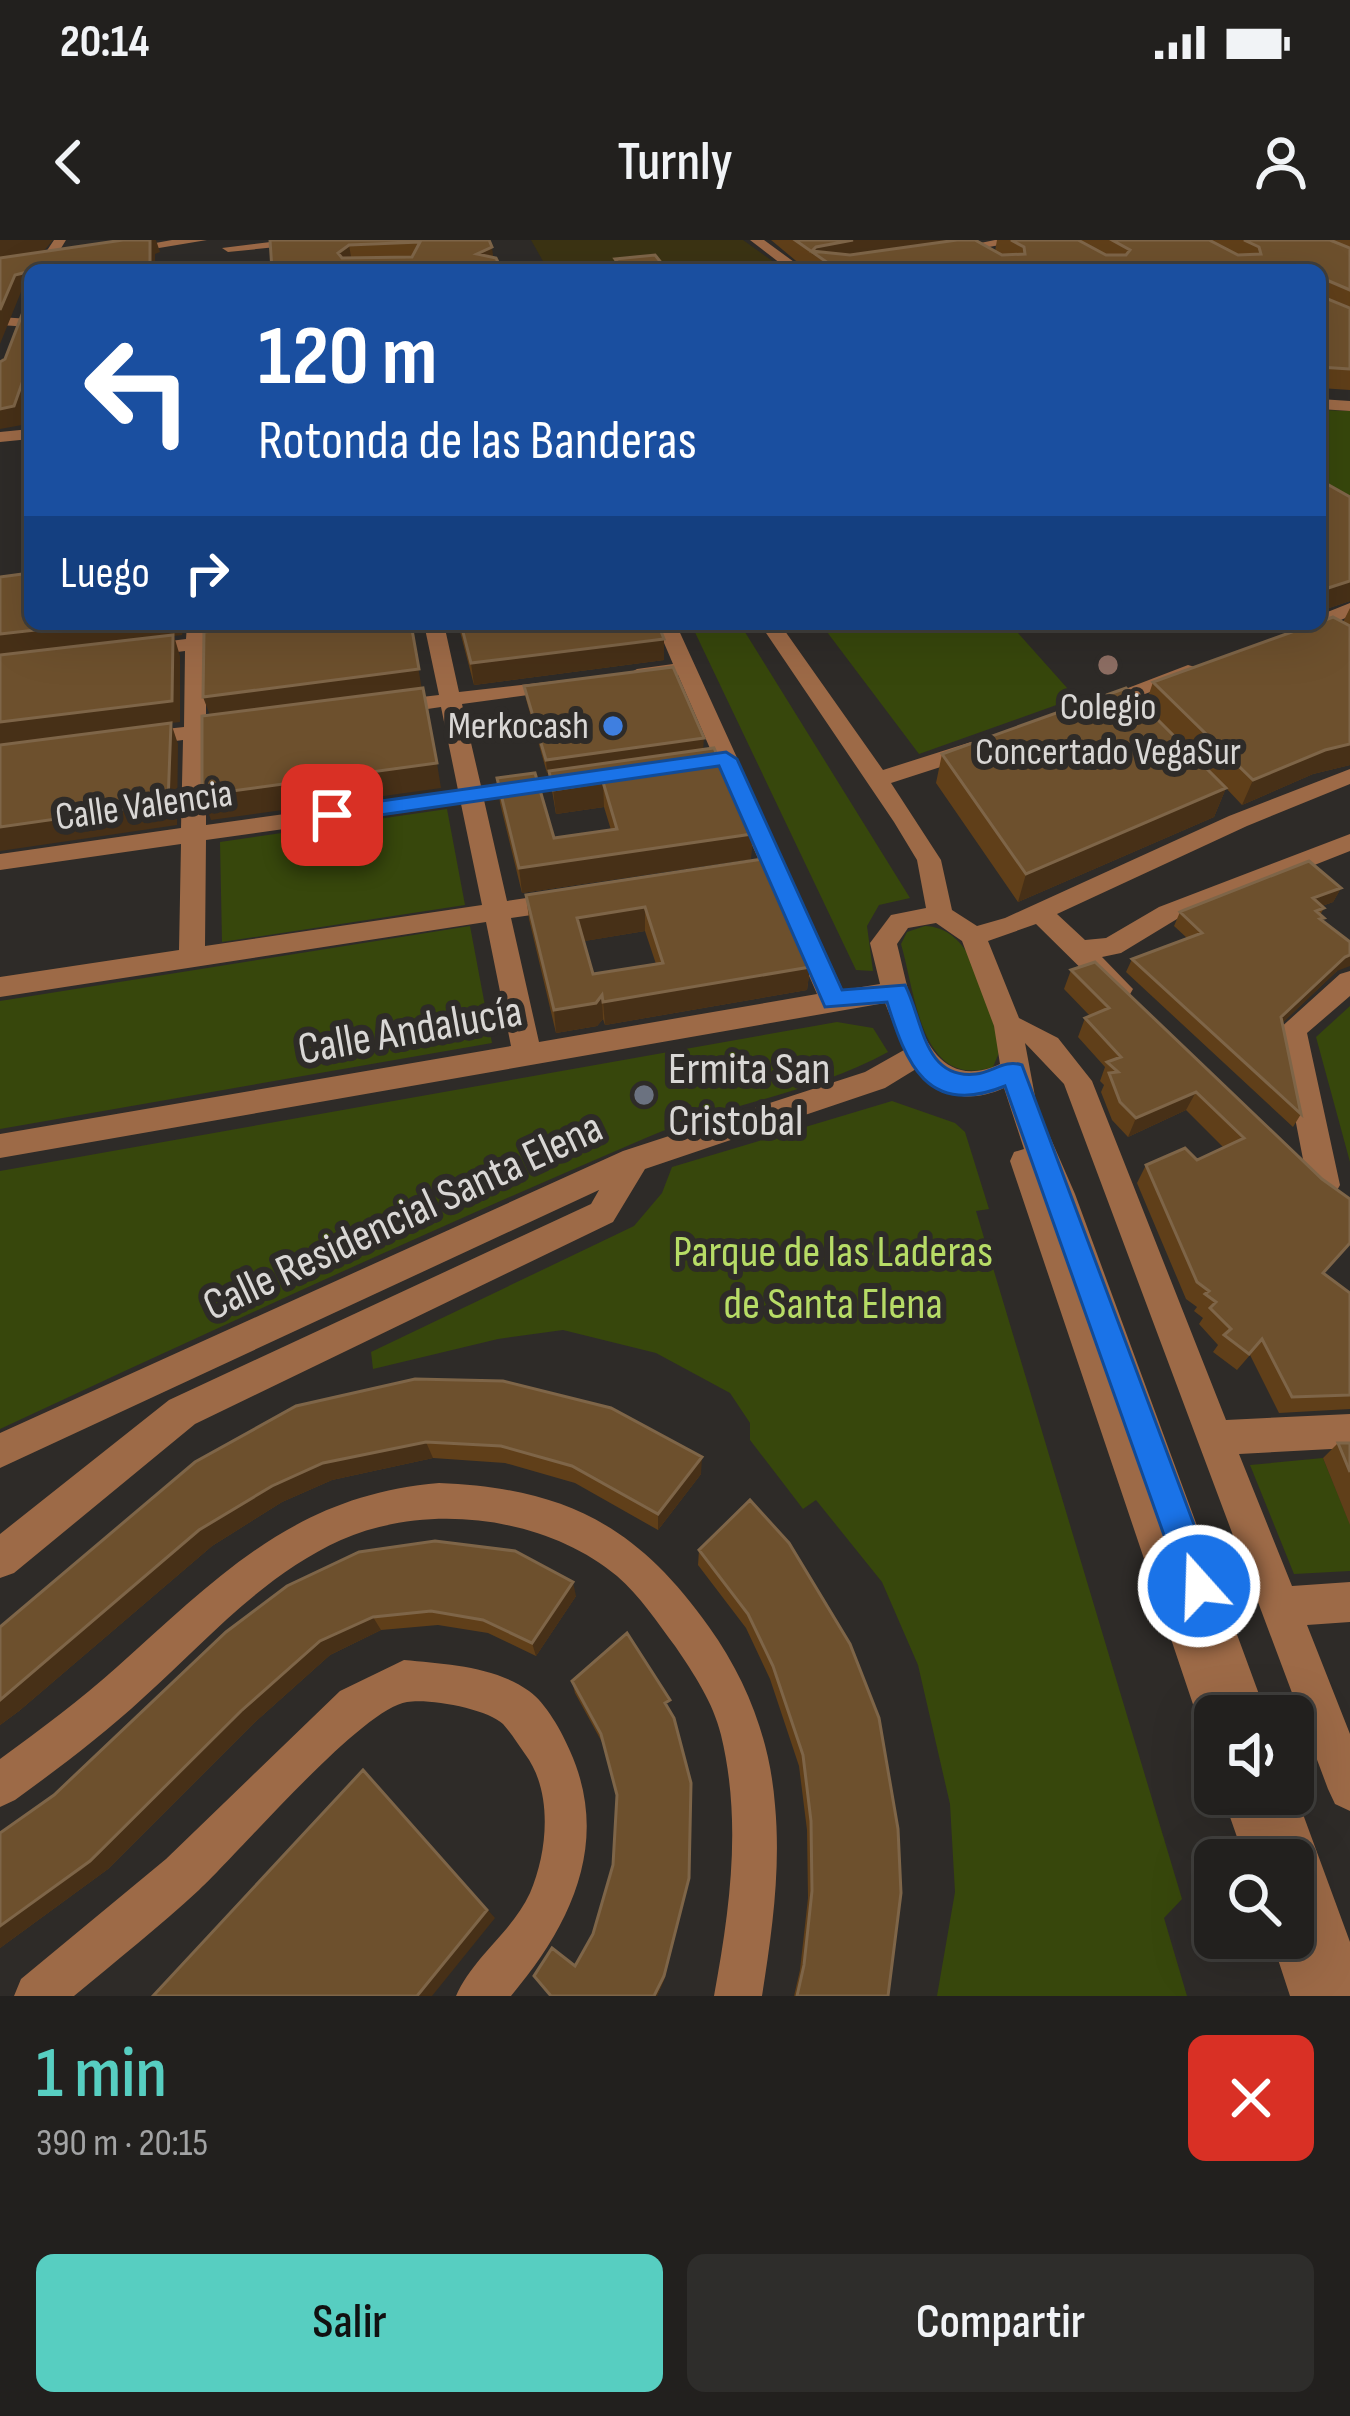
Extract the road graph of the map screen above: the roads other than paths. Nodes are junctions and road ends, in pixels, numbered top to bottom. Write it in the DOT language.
graph roads {
  1 [pos="201,240"];
  2 [pos="340,240"];
  3 [pos="756,240"];
  4 [pos="1020,240"];
  5 [pos="228,244"];
  6 [pos="964,244"];
  7 [pos="127,250"];
  8 [pos="106,253"];
  9 [pos="929,254"];
  10 [pos="65,258"];
  11 [pos="991,259"];
  12 [pos="48,264"];
  13 [pos="126,264"];
  14 [pos="790,264"];
  15 [pos="24,321"];
  16 [pos="14,340"];
  17 [pos="435,630"];
  18 [pos="668,630"];
  19 [pos="774,630"];
  20 [pos="1316,630"];
  21 [pos="196,634"];
  22 [pos="259,637"];
  23 [pos="1274,640"];
  24 [pos="109,654"];
  25 [pos="1207,664"];
  26 [pos="686,668"];
  27 [pos="450,700"];
  28 [pos="374,710"];
  29 [pos="1074,712"];
  30 [pos="262,724"];
  31 [pos="195,732"];
  32 [pos="1010,735"];
  33 [pos="109,743"];
  34 [pos="612,775"];
  35 [pos="1350,776"];
  36 [pos="879,779"];
  37 [pos="471,795"];
  38 [pos="194,835"];
  39 [pos="1350,842"];
  40 [pos="0,862"];
  41 [pos="591,897"];
  42 [pos="499,912"];
  43 [pos="1039,912"];
  44 [pos="940,914"];
  45 [pos="974,936"];
  46 [pos="1081,950"];
  47 [pos="192,956"];
  48 [pos="1350,981"];
  49 [pos="0,987"];
  50 [pos="896,991"];
  51 [pos="834,1000"];
  52 [pos="1148,1019"];
  53 [pos="1008,1026"];
  54 [pos="916,1056"];
  55 [pos="528,1057"];
  56 [pos="997,1078"];
  57 [pos="0,1146"];
  58 [pos="1292,1155"];
  59 [pos="634,1160"];
  60 [pos="1324,1185"];
  61 [pos="1350,1207"];
  62 [pos="1350,1431"];
  63 [pos="1215,1438"];
  64 [pos="0,1451"];
  65 [pos="0,1559"];
  66 [pos="1350,1602"];
  67 [pos="1280,1606"];
  68 [pos="1210,1695"];
  69 [pos="1238,1695"];
  70 [pos="5,1782"];
  71 [pos="1350,1789"];
  72 [pos="1281,1815"];
  73 [pos="1301,1959"];
  74 [pos="38,1996"];
  75 [pos="479,1996"];
  76 [pos="738,1996"];
  77 [pos="1314,1996"];
  78 [pos="1346,1996"];
  1 -- 7 [label="street"];
  2 -- 5 [label="street"];
  3 -- 14 [label="street"];
  4 -- 6 [label="street"];
  6 -- 9 [label="street"];
  6 -- 11 [label="street"];
  7 -- 8 [label="street"];
  7 -- 13 [label="street"];
  10 -- 12 [label="street"];
  15 -- 16 [label="street"];
  17 -- 27 [label="street"];
  18 -- 26 [label="street"];
  19 -- 36 [label="street"];
  20 -- 23 [label="street"];
  21 -- 22 [label="street"];
  21 -- 24 [label="street"];
  21 -- 31 [label="street"];
  25 -- 29 [label="street"];
  26 -- 27 [label="street"];
  26 -- 51 [label="street"];
  27 -- 28 [label="street"];
  27 -- 37 [label="street"];
  30 -- 31 [label="street"];
  31 -- 33 [label="street"];
  31 -- 38 [label="street"];
  32 -- 36 [label="street"];
  34 -- 37 [label="street, Calle Valencia"];
  35 -- 43 [label="street"];
  36 -- 44 [label="street"];
  37 -- 38 [label="street, Calle Valencia"];
  37 -- 42 [label="street"];
  38 -- 40 [label="street, Calle Valencia"];
  38 -- 47 [label="street"];
  39 -- 46 [label="street"];
  41 -- 42 [label="street"];
  42 -- 47 [label="street"];
  42 -- 55 [label="street"];
  43 -- 45 [label="street"];
  43 -- 46 [label="street"];
  44 -- 45 [label="street"];
  44 -- 50 [label="street"];
  45 -- 53 [label="street"];
  46 -- 52 [label="street"];
  47 -- 49 [label="street"];
  48 -- 60 [label="street"];
  50 -- 51 [label="street, Calle Andalucía"];
  50 -- 54 [label="street"];
  51 -- 55 [label="street, Calle Andalucía"];
  53 -- 56 [label="street"];
  53 -- 63 [label="street"];
  54 -- 56 [label="street"];
  54 -- 59 [label="street, Calle Residencial Santa Elena"];
  55 -- 57 [label="street, Calle Andalucía"];
  56 -- 68 [label="street"];
  56 -- 69 [label="street"];
  58 -- 60 [label="street"];
  59 -- 64 [label="street, Calle Residencial Santa Elena"];
  59 -- 65 [label="street"];
  60 -- 61 [label="street"];
  62 -- 63 [label="street"];
  63 -- 67 [label="street"];
  66 -- 67 [label="street"];
  67 -- 71 [label="street"];
  70 -- 76 [label="street"];
  72 -- 78 [label="street"];
  73 -- 77 [label="street"];
  74 -- 75 [label="street"];
}
